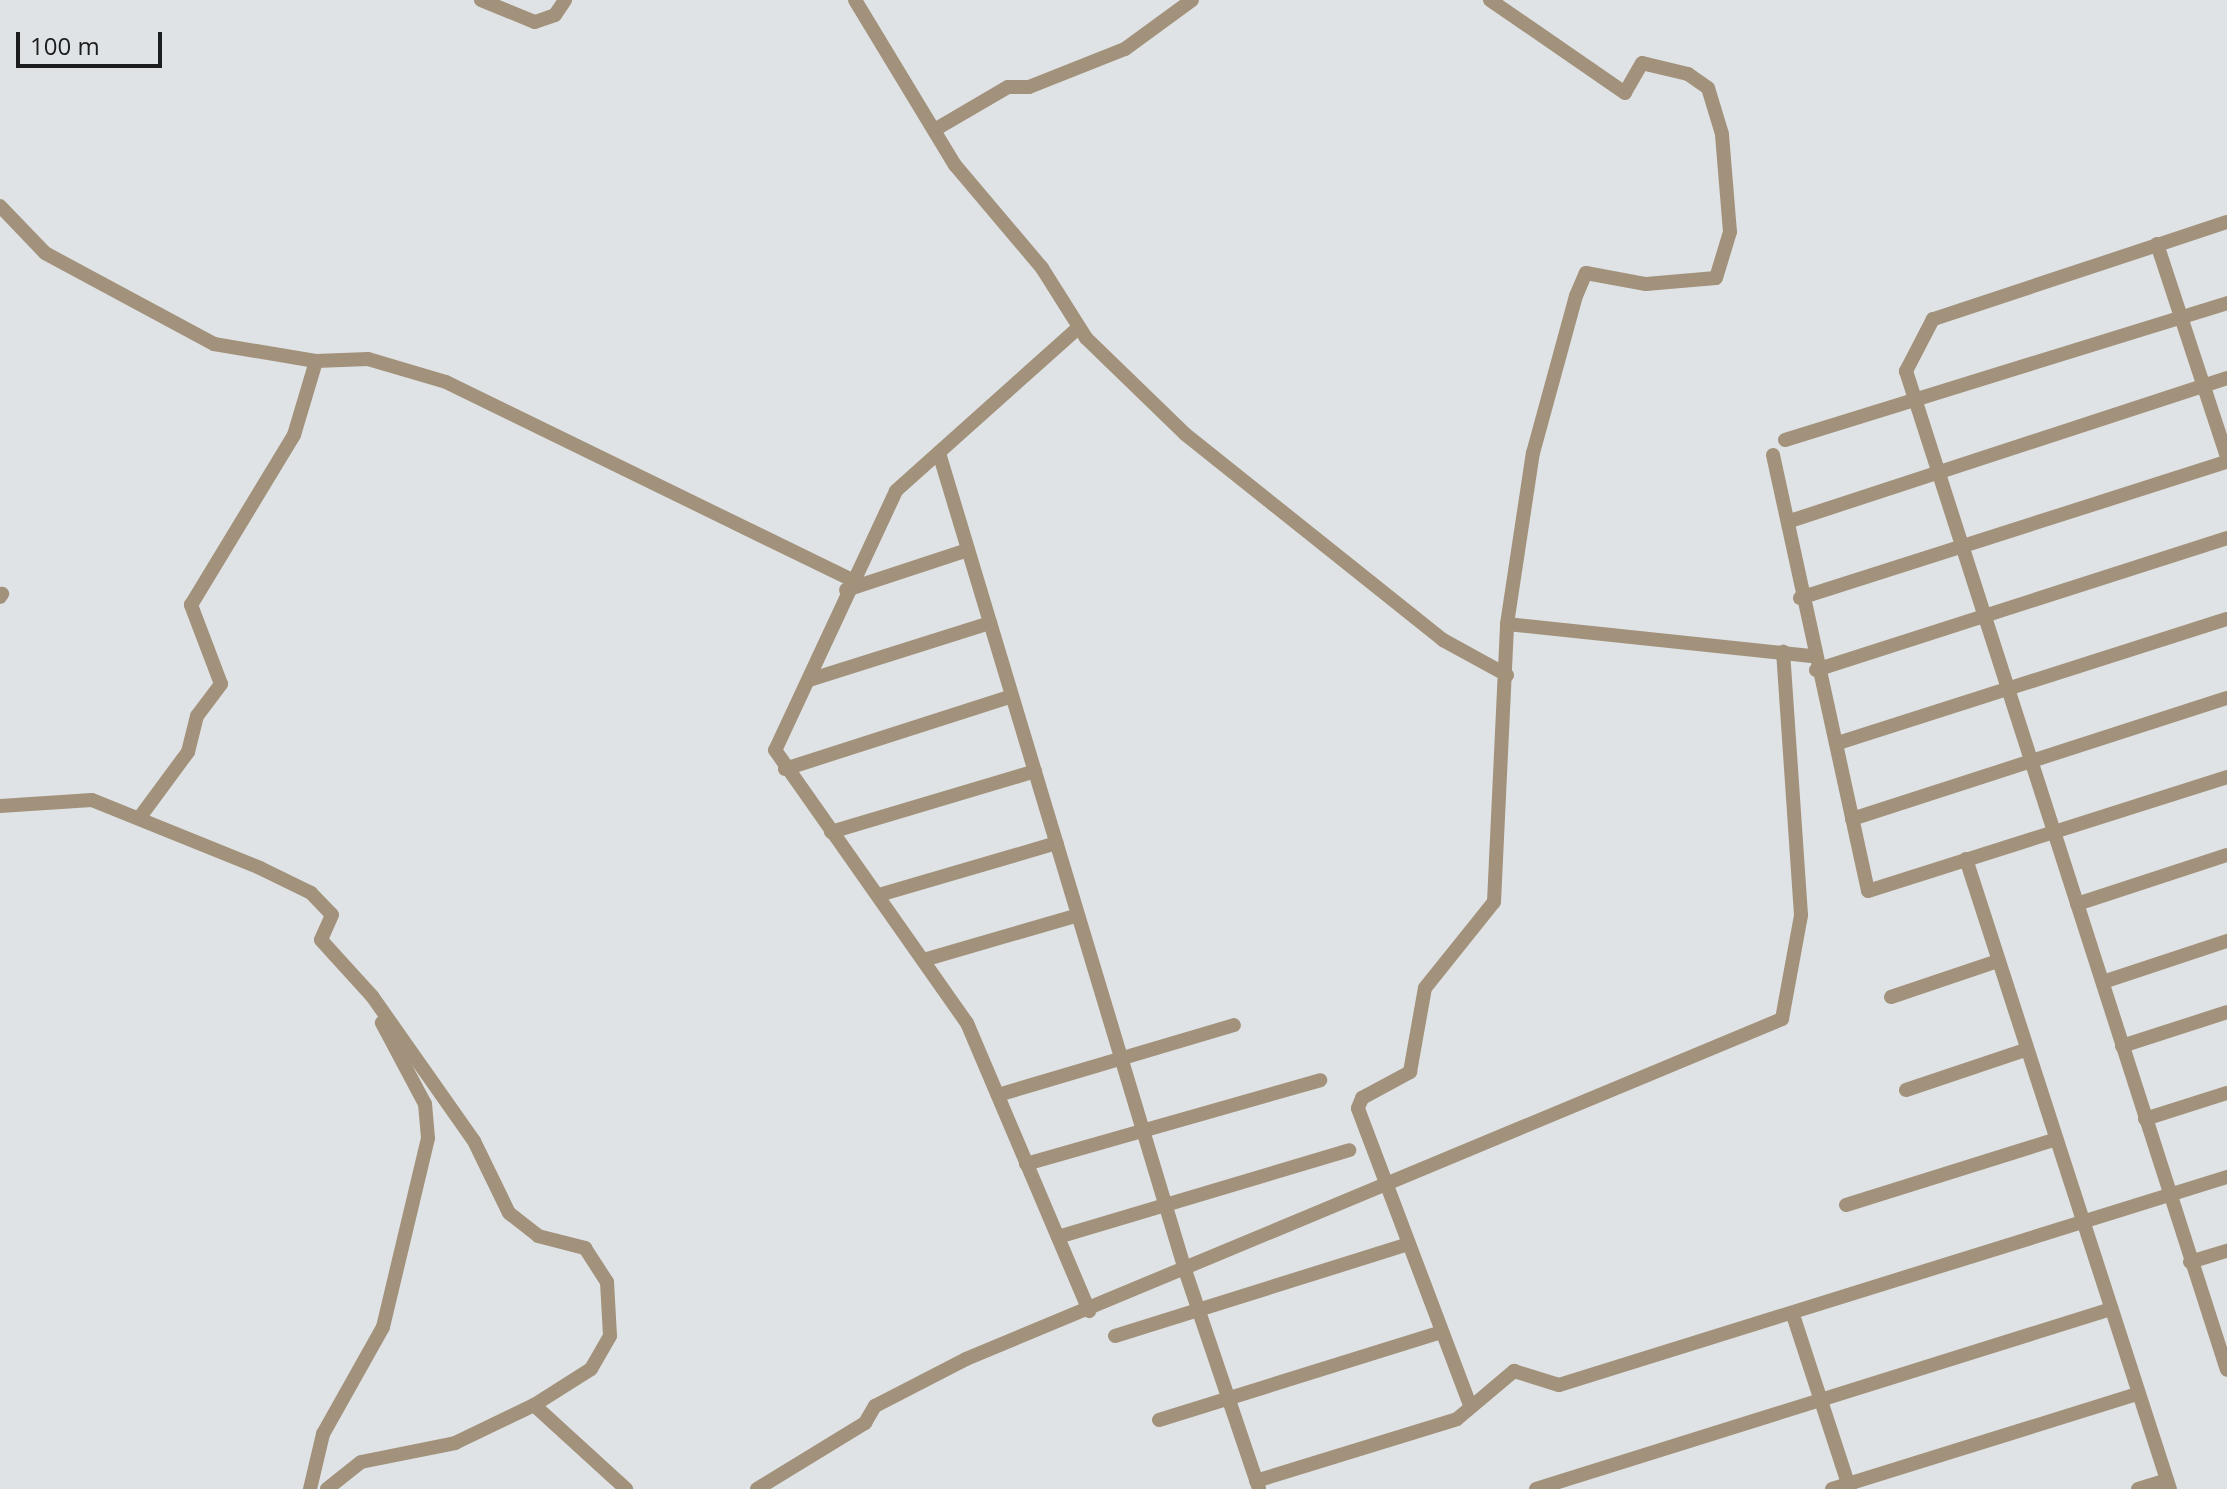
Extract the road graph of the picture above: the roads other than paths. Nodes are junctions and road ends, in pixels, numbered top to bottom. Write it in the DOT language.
graph roads {
  1 [pos="481,0"];
  2 [pos="565,0"];
  3 [pos="855,0"];
  4 [pos="1192,0"];
  5 [pos="1490,0"];
  6 [pos="936,129"];
  7 [pos="0,206"];
  8 [pos="2227,222"];
  9 [pos="2157,244"];
  10 [pos="2227,303"];
  11 [pos="2181,318"];
  12 [pos="1078,328"];
  13 [pos="316,361"];
  14 [pos="2227,378"];
  15 [pos="2202,385"];
  16 [pos="1914,402"];
  17 [pos="1785,440"];
  18 [pos="939,453"];
  19 [pos="1773,455"];
  20 [pos="2227,459"];
  21 [pos="1939,472"];
  22 [pos="1793,520"];
  23 [pos="2227,538"];
  24 [pos="1964,545"];
  25 [pos="968,550"];
  26 [pos="848,584"];
  27 [pos="1800,598"];
  28 [pos="1984,615"];
  29 [pos="2227,619"];
  30 [pos="990,623"];
  31 [pos="1507,624"];
  32 [pos="1783,652"];
  33 [pos="1814,663"];
  34 [pos="1507,675"];
  35 [pos="809,680"];
  36 [pos="2008,687"];
  37 [pos="1012,696"];
  38 [pos="2227,698"];
  39 [pos="1838,743"];
  40 [pos="2030,759"];
  41 [pos="785,769"];
  42 [pos="1035,771"];
  43 [pos="2227,777"];
  44 [pos="0,806"];
  45 [pos="140,817"];
  46 [pos="1852,819"];
  47 [pos="2054,831"];
  48 [pos="831,832"];
  49 [pos="1057,843"];
  50 [pos="2227,855"];
  51 [pos="1966,859"];
  52 [pos="879,895"];
  53 [pos="2077,904"];
  54 [pos="1078,915"];
  55 [pos="2227,941"];
  56 [pos="927,959"];
  57 [pos="1998,961"];
  58 [pos="2103,982"];
  59 [pos="372,996"];
  60 [pos="1891,997"];
  61 [pos="2227,1012"];
  62 [pos="1234,1025"];
  63 [pos="2122,1046"];
  64 [pos="2025,1050"];
  65 [pos="1121,1057"];
  66 [pos="1320,1080"];
  67 [pos="1906,1090"];
  68 [pos="2227,1093"];
  69 [pos="998,1095"];
  70 [pos="2145,1119"];
  71 [pos="1145,1135"];
  72 [pos="2053,1140"];
  73 [pos="1349,1150"];
  74 [pos="1026,1164"];
  75 [pos="2227,1177"];
  76 [pos="1386,1182"];
  77 [pos="2169,1195"];
  78 [pos="1165,1204"];
  79 [pos="1846,1205"];
  80 [pos="2083,1224"];
  81 [pos="1058,1237"];
  82 [pos="1408,1244"];
  83 [pos="2227,1251"];
  84 [pos="2190,1262"];
  85 [pos="1185,1270"];
  86 [pos="2111,1309"];
  87 [pos="1089,1311"];
  88 [pos="1199,1311"];
  89 [pos="1793,1315"];
  90 [pos="2222,1332"];
  91 [pos="1438,1333"];
  92 [pos="1115,1336"];
  93 [pos="2227,1370"];
  94 [pos="2137,1394"];
  95 [pos="1229,1397"];
  96 [pos="1819,1400"];
  97 [pos="534,1405"];
  98 [pos="1470,1405"];
  99 [pos="1159,1420"];
  100 [pos="2168,1484"];
  101 [pos="1257,1485"];
  102 [pos="1555,1486"];
  103 [pos="1849,1486"];
  104 [pos="310,1489"];
  105 [pos="327,1489"];
  106 [pos="626,1489"];
  107 [pos="757,1489"];
  108 [pos="1536,1489"];
  109 [pos="1832,1489"];
  110 [pos="2138,1489"];
  1 -- 2 [label="street"];
  3 -- 6 [label="street"];
  4 -- 6 [label="street"];
  5 -- 31 [label="street"];
  6 -- 12 [label="street"];
  7 -- 13 [label="street"];
  8 -- 9 [label="street"];
  9 -- 11 [label="street"];
  9 -- 16 [label="street"];
  10 -- 11 [label="street"];
  11 -- 15 [label="street"];
  11 -- 16 [label="street"];
  12 -- 18 [label="street"];
  12 -- 34 [label="street"];
  13 -- 26 [label="street"];
  13 -- 45 [label="street"];
  14 -- 15 [label="street"];
  15 -- 20 [label="street"];
  15 -- 21 [label="street"];
  16 -- 17 [label="street"];
  16 -- 21 [label="street"];
  18 -- 25 [label="street"];
  18 -- 26 [label="street"];
  19 -- 22 [label="street"];
  20 -- 24 [label="street"];
  21 -- 22 [label="street"];
  21 -- 24 [label="street"];
  22 -- 27 [label="street"];
  23 -- 28 [label="street"];
  24 -- 27 [label="street"];
  24 -- 28 [label="street"];
  25 -- 26 [label="street"];
  25 -- 30 [label="street"];
  26 -- 35 [label="street"];
  27 -- 33 [label="street"];
  28 -- 33 [label="street"];
  28 -- 36 [label="street"];
  29 -- 36 [label="street"];
  30 -- 35 [label="street"];
  30 -- 37 [label="street"];
  31 -- 32 [label="street"];
  31 -- 34 [label="street"];
  32 -- 33 [label="street"];
  32 -- 76 [label="street"];
  33 -- 39 [label="street"];
  34 -- 76 [label="street"];
  35 -- 41 [label="street"];
  36 -- 39 [label="street"];
  36 -- 40 [label="street"];
  37 -- 41 [label="street"];
  37 -- 42 [label="street"];
  38 -- 40 [label="street"];
  39 -- 46 [label="street"];
  40 -- 46 [label="street"];
  40 -- 47 [label="street"];
  41 -- 48 [label="street"];
  42 -- 48 [label="street"];
  42 -- 49 [label="street"];
  43 -- 47 [label="street"];
  44 -- 45 [label="street"];
  45 -- 59 [label="street"];
  46 -- 51 [label="street"];
  47 -- 51 [label="street"];
  47 -- 53 [label="street"];
  48 -- 52 [label="street"];
  49 -- 52 [label="street"];
  49 -- 54 [label="street"];
  50 -- 53 [label="street"];
  51 -- 57 [label="street"];
  52 -- 56 [label="street"];
  53 -- 58 [label="street"];
  54 -- 56 [label="street"];
  54 -- 65 [label="street"];
  55 -- 58 [label="street"];
  56 -- 69 [label="street"];
  57 -- 60 [label="street"];
  57 -- 64 [label="street"];
  58 -- 63 [label="street"];
  59 -- 97 [label="street"];
  59 -- 104 [label="street"];
  61 -- 63 [label="street"];
  62 -- 65 [label="street"];
  63 -- 70 [label="street"];
  64 -- 67 [label="street"];
  64 -- 72 [label="street"];
  65 -- 69 [label="street"];
  65 -- 71 [label="street"];
  66 -- 71 [label="street"];
  68 -- 70 [label="street"];
  69 -- 74 [label="street"];
  70 -- 77 [label="street"];
  71 -- 74 [label="street"];
  71 -- 78 [label="street"];
  72 -- 79 [label="street"];
  72 -- 80 [label="street"];
  73 -- 78 [label="street"];
  74 -- 81 [label="street"];
  75 -- 77 [label="street"];
  76 -- 82 [label="street"];
  76 -- 85 [label="street"];
  77 -- 80 [label="street"];
  77 -- 84 [label="street"];
  78 -- 81 [label="street"];
  78 -- 85 [label="street"];
  80 -- 86 [label="street"];
  80 -- 89 [label="street"];
  81 -- 87 [label="street"];
  82 -- 88 [label="street"];
  82 -- 91 [label="street"];
  83 -- 84 [label="street"];
  84 -- 90 [label="street"];
  85 -- 87 [label="street"];
  85 -- 88 [label="street"];
  86 -- 94 [label="street"];
  86 -- 96 [label="street"];
  87 -- 107 [label="street"];
  88 -- 92 [label="street"];
  88 -- 95 [label="street"];
  89 -- 96 [label="street"];
  89 -- 98 [label="street"];
  90 -- 93 [label="street"];
  91 -- 95 [label="street"];
  91 -- 98 [label="street"];
  94 -- 100 [label="street"];
  94 -- 103 [label="street"];
  95 -- 99 [label="street"];
  95 -- 101 [label="street"];
  96 -- 102 [label="street"];
  96 -- 103 [label="street"];
  97 -- 105 [label="street"];
  97 -- 106 [label="street"];
  98 -- 101 [label="street"];
  100 -- 110 [label="street"];
  102 -- 108 [label="street"];
  103 -- 109 [label="street"];
}
